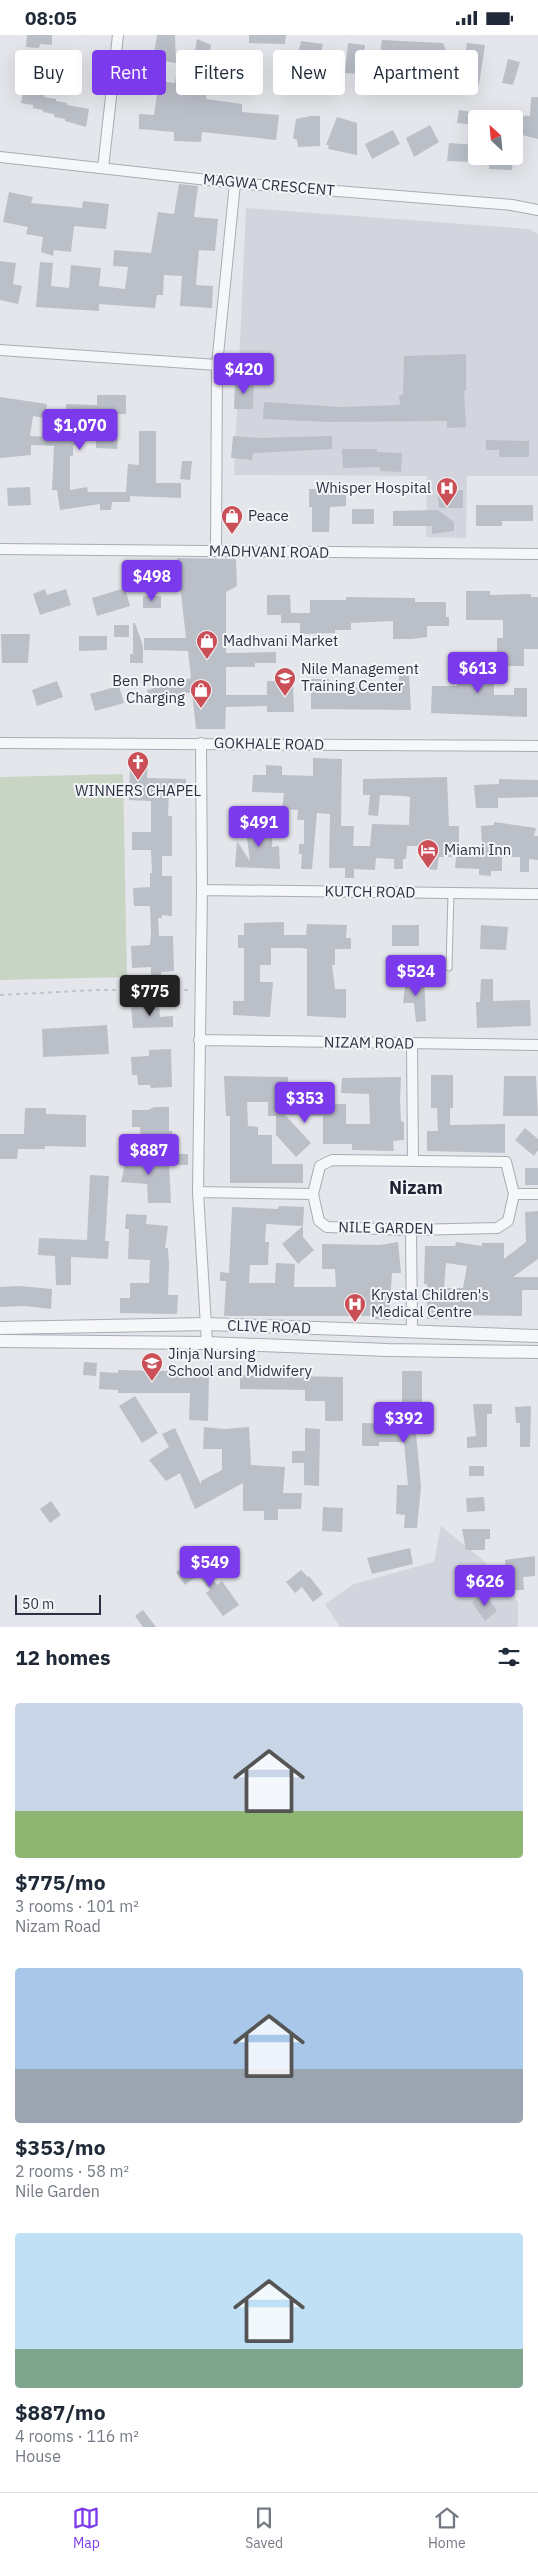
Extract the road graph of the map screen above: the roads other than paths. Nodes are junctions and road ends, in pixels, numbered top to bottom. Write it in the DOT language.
graph roads {
  1 [pos="118,35"];
  2 [pos="0,157"];
  3 [pos="103,169"];
  4 [pos="235,183"];
  5 [pos="538,210"];
  6 [pos="0,350"];
  7 [pos="217,365"];
  8 [pos="0,549"];
  9 [pos="216,551"];
  10 [pos="538,555"];
  11 [pos="0,743"];
  12 [pos="201,743"];
  13 [pos="538,746"];
  14 [pos="202,891"];
  15 [pos="451,893"];
  16 [pos="538,894"];
  17 [pos="449,967"];
  18 [pos="199,1040"];
  19 [pos="412,1044"];
  20 [pos="538,1045"];
  21 [pos="413,1161"];
  22 [pos="198,1192"];
  23 [pos="313,1194"];
  24 [pos="514,1194"];
  25 [pos="538,1194"];
  26 [pos="411,1230"];
  27 [pos="207,1324"];
  28 [pos="0,1328"];
  29 [pos="387,1332"];
  30 [pos="412,1333"];
  31 [pos="538,1336"];
  32 [pos="0,1341"];
  33 [pos="208,1343"];
  34 [pos="388,1350"];
  35 [pos="538,1352"];
  1 -- 3 [label="street"];
  2 -- 3 [label="street, MAGWA CRESCENT"];
  3 -- 4 [label="street, MAGWA CRESCENT"];
  4 -- 5 [label="street, MAGWA CRESCENT"];
  4 -- 7 [label="street"];
  6 -- 7 [label="street"];
  7 -- 9 [label="street"];
  8 -- 9 [label="street, MADHVANI ROAD"];
  9 -- 10 [label="street, MADHVANI ROAD"];
  11 -- 12 [label="street, GOKHALE ROAD"];
  12 -- 13 [label="street, GOKHALE ROAD"];
  12 -- 14 [label="street"];
  14 -- 15 [label="street, KUTCH ROAD"];
  14 -- 18 [label="street"];
  15 -- 16 [label="street, KUTCH ROAD"];
  15 -- 17 [label="lane"];
  18 -- 19 [label="street, NIZAM ROAD"];
  18 -- 22 [label="street"];
  19 -- 20 [label="street, NIZAM ROAD"];
  19 -- 21 [label="street"];
  21 -- 23 [label="street, NILE GARDEN"];
  21 -- 24 [label="street, NILE GARDEN"];
  22 -- 23 [label="street"];
  22 -- 27 [label="street"];
  23 -- 26 [label="street, NILE GARDEN"];
  24 -- 25 [label="street"];
  24 -- 26 [label="street, NILE GARDEN"];
  26 -- 30 [label="street"];
  27 -- 28 [label="street, CLIVE ROAD"];
  27 -- 29 [label="street, CLIVE ROAD"];
  27 -- 33 [label="street"];
  29 -- 30 [label="street, CLIVE ROAD"];
  29 -- 34 [label="street"];
  30 -- 31 [label="street, CLIVE ROAD"];
  32 -- 33 [label="street, CLIVE ROAD"];
  33 -- 34 [label="street, CLIVE ROAD"];
  34 -- 35 [label="street, CLIVE ROAD"];
}
